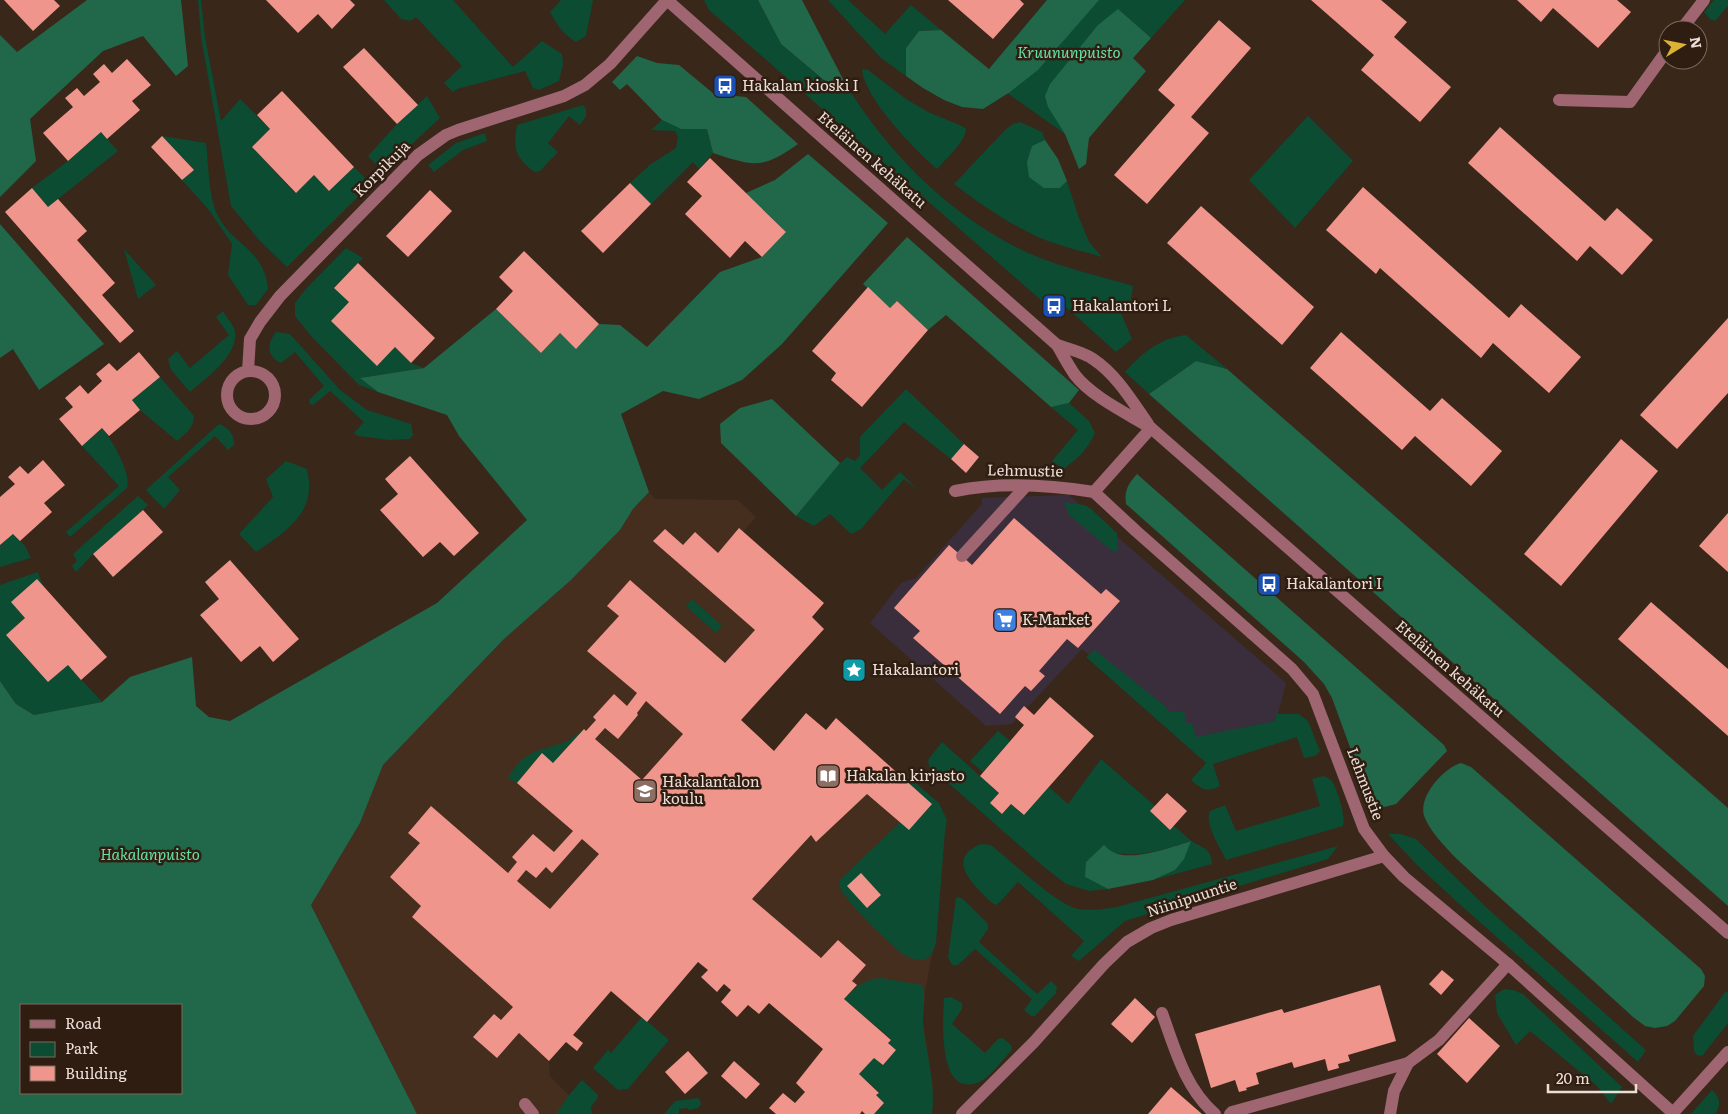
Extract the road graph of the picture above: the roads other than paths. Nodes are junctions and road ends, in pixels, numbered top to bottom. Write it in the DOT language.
graph roads {
  1 [pos="667,0"];
  2 [pos="1704,0"];
  3 [pos="1689,20"];
  4 [pos="1658,62"];
  5 [pos="1559,100"];
  6 [pos="1057,345"];
  7 [pos="248,372"];
  8 [pos="1151,428"];
  9 [pos="1026,486"];
  10 [pos="955,491"];
  11 [pos="1094,492"];
  12 [pos="962,556"];
  13 [pos="1384,856"];
  14 [pos="1728,933"];
  15 [pos="1508,964"];
  16 [pos="1162,1013"];
  17 [pos="1728,1052"];
  18 [pos="1408,1063"];
  19 [pos="1673,1113"];
  20 [pos="962,1114"];
  21 [pos="1215,1114"];
  22 [pos="1230,1114"];
  23 [pos="1390,1114"];
  1 -- 6 [label="street, Eteläinen kehäkatu"];
  1 -- 7 [label="street, Korpikuja"];
  2 -- 3 [label="street"];
  4 -- 5 [label="street"];
  6 -- 8 [label="street, Eteläinen kehäkatu"];
  6 -- 8 [label="street, Eteläinen kehäkatu"];
  8 -- 11 [label="street"];
  8 -- 14 [label="street, Eteläinen kehäkatu"];
  9 -- 10 [label="street, Lehmustie"];
  9 -- 11 [label="street, Lehmustie"];
  9 -- 12 [label="street"];
  11 -- 13 [label="street, Lehmustie"];
  13 -- 15 [label="street, Lehmustie"];
  13 -- 20 [label="street, Niinipuuntie"];
  15 -- 18 [label="street"];
  15 -- 19 [label="street, Lehmustie"];
  16 -- 21 [label="street"];
  17 -- 19 [label="street"];
  18 -- 22 [label="street"];
  18 -- 23 [label="street"];
}
